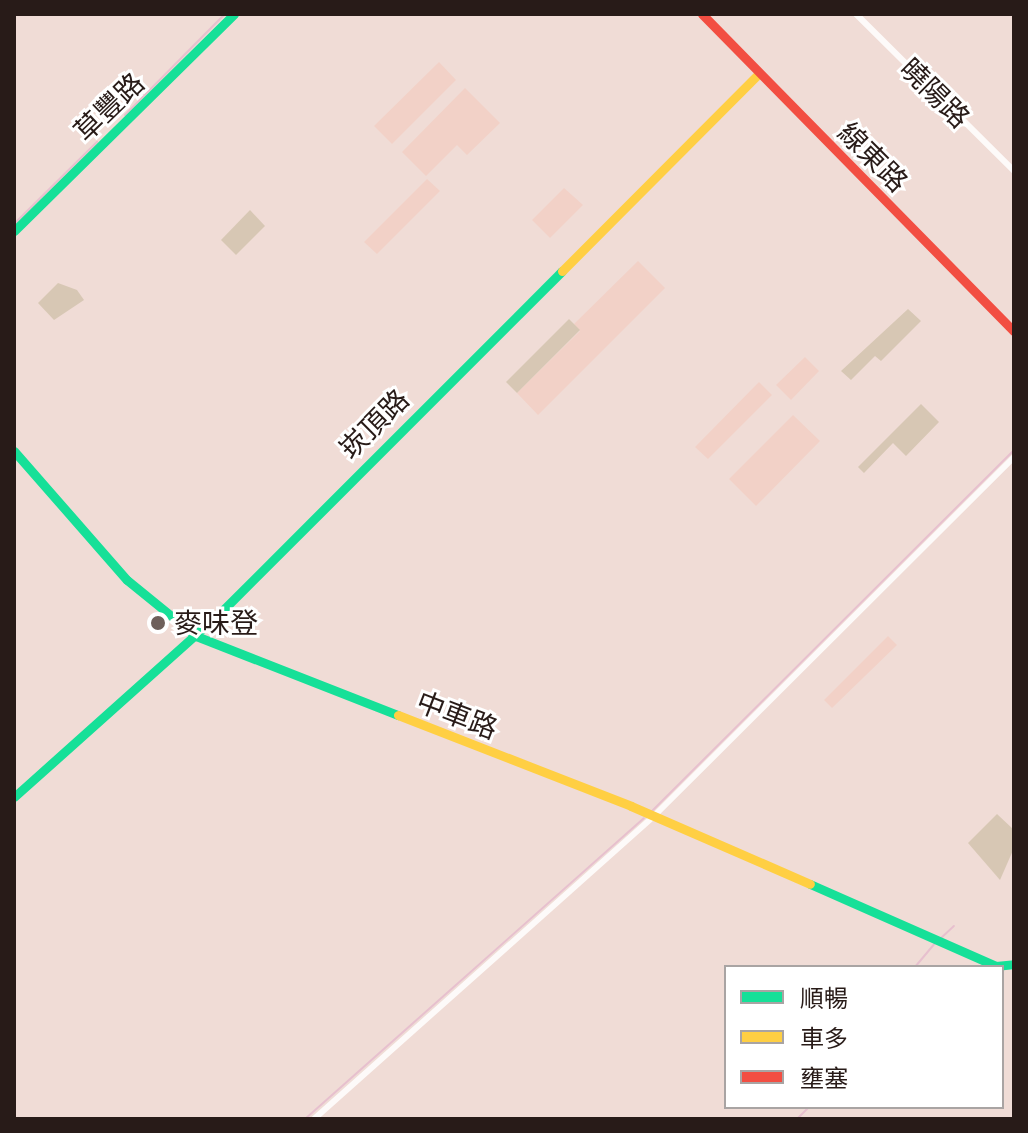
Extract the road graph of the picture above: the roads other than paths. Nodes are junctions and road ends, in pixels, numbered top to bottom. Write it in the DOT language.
graph roads {
  1 [pos="234,14"];
  2 [pos="702,14"];
  3 [pos="856,14"];
  4 [pos="759,73"];
  5 [pos="1014,171"];
  6 [pos="14,231"];
  7 [pos="1014,331"];
  8 [pos="14,451"];
  9 [pos="1014,457"];
  10 [pos="196,636"];
  11 [pos="14,797"];
  12 [pos="654,816"];
  13 [pos="994,965"];
  14 [pos="314,1119"];
  1 -- 6 [label="street, 草豐路"];
  2 -- 4 [label="street, 線東路"];
  3 -- 5 [label="street, 曉陽路"];
  4 -- 7 [label="street, 線東路"];
  4 -- 10 [label="street, 崁頂路"];
  8 -- 10 [label="street, 中車路"];
  9 -- 12 [label="street"];
  10 -- 11 [label="street, 崁頂路"];
  10 -- 12 [label="street, 中車路"];
  12 -- 13 [label="street, 中車路"];
  12 -- 14 [label="street"];
}
